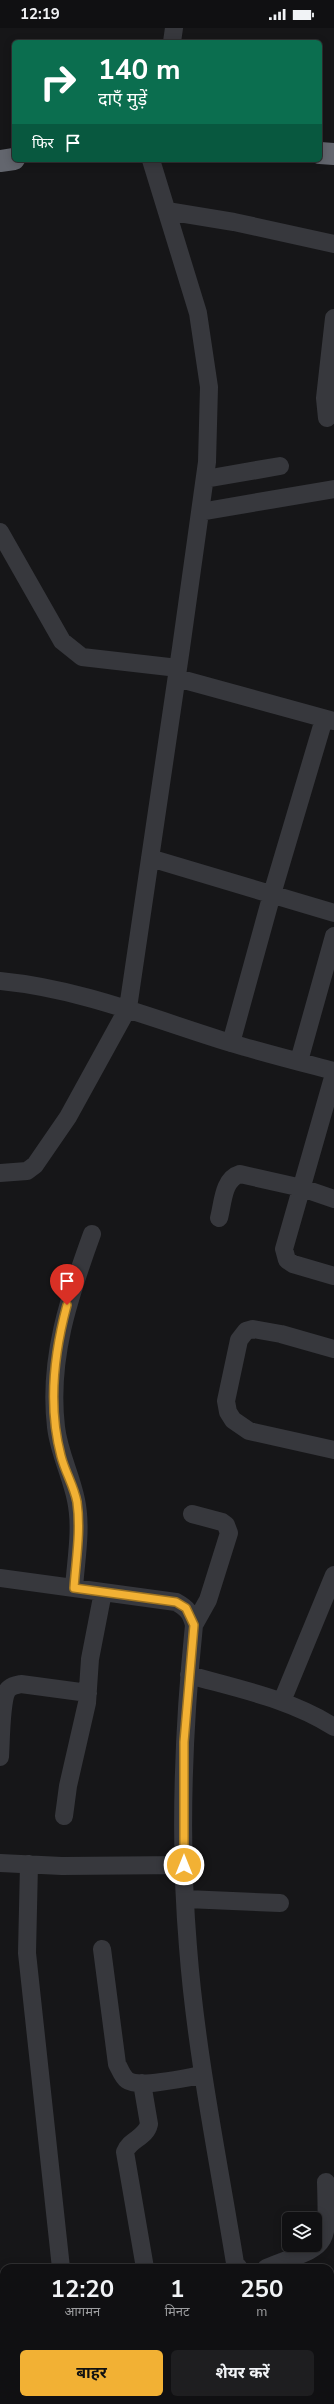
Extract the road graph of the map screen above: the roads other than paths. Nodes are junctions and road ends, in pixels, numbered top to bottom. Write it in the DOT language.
graph roads {
  1 [pos="174,28"];
  2 [pos="172,40"];
  3 [pos="322,153"];
  4 [pos="334,154"];
  5 [pos="12,159"];
  6 [pos="0,161"];
  7 [pos="152,162"];
  8 [pos="167,211"];
  9 [pos="334,244"];
  10 [pos="334,318"];
  11 [pos="327,418"];
  12 [pos="280,466"];
  13 [pos="205,479"];
  14 [pos="334,489"];
  15 [pos="200,512"];
  16 [pos="0,532"];
  17 [pos="177,673"];
  18 [pos="329,720"];
  19 [pos="150,858"];
  20 [pos="272,894"];
  21 [pos="334,913"];
  22 [pos="334,936"];
  23 [pos="0,981"];
  24 [pos="128,1008"];
  25 [pos="231,1043"];
  26 [pos="299,1061"];
  27 [pos="334,1073"];
  28 [pos="0,1173"];
  29 [pos="302,1188"];
  30 [pos="334,1199"];
  31 [pos="219,1218"];
  32 [pos="92,1234"];
  33 [pos="334,1276"];
  34 [pos="334,1349"];
  35 [pos="334,1450"];
  36 [pos="192,1514"];
  37 [pos="334,1575"];
  38 [pos="0,1578"];
  39 [pos="74,1588"];
  40 [pos="103,1592"];
  41 [pos="194,1625"];
  42 [pos="189,1675"];
  43 [pos="88,1693"];
  44 [pos="282,1701"];
  45 [pos="334,1727"];
  46 [pos="0,1757"];
  47 [pos="64,1816"];
  48 [pos="0,1863"];
  49 [pos="30,1864"];
  50 [pos="184,1865"];
  51 [pos="186,1898"];
  52 [pos="280,1903"];
  53 [pos="102,1949"];
  54 [pos="203,2075"];
  55 [pos="142,2083"];
  56 [pos="326,2182"];
  57 [pos="61,2264"];
  58 [pos="144,2264"];
  59 [pos="237,2264"];
  60 [pos="276,2264"];
  1 -- 2 [label="street"];
  3 -- 4 [label="highway"];
  5 -- 6 [label="highway"];
  7 -- 8 [label="street"];
  8 -- 9 [label="street"];
  8 -- 13 [label="street"];
  10 -- 11 [label="street"];
  12 -- 13 [label="street"];
  13 -- 15 [label="street"];
  14 -- 15 [label="street"];
  15 -- 17 [label="street"];
  16 -- 17 [label="street"];
  17 -- 18 [label="street"];
  17 -- 19 [label="street"];
  18 -- 20 [label="street"];
  19 -- 20 [label="street"];
  19 -- 24 [label="street"];
  20 -- 21 [label="street"];
  20 -- 25 [label="street"];
  22 -- 26 [label="street"];
  23 -- 24 [label="street"];
  24 -- 25 [label="street"];
  24 -- 28 [label="street"];
  25 -- 26 [label="street"];
  26 -- 27 [label="street"];
  27 -- 29 [label="street"];
  29 -- 30 [label="street"];
  29 -- 31 [label="street"];
  29 -- 33 [label="street"];
  32 -- 39 [label="street"];
  34 -- 35 [label="street"];
  36 -- 41 [label="street"];
  37 -- 44 [label="street"];
  38 -- 39 [label="street"];
  39 -- 40 [label="street"];
  40 -- 41 [label="street"];
  40 -- 43 [label="street"];
  41 -- 42 [label="street"];
  42 -- 44 [label="street"];
  42 -- 50 [label="street"];
  43 -- 46 [label="street"];
  43 -- 47 [label="street"];
  44 -- 45 [label="street"];
  48 -- 49 [label="street"];
  49 -- 50 [label="street"];
  49 -- 57 [label="street"];
  50 -- 51 [label="street"];
  51 -- 52 [label="street"];
  51 -- 54 [label="street"];
  53 -- 55 [label="street"];
  54 -- 55 [label="street"];
  54 -- 59 [label="street"];
  55 -- 58 [label="street"];
  56 -- 60 [label="street"];
}
